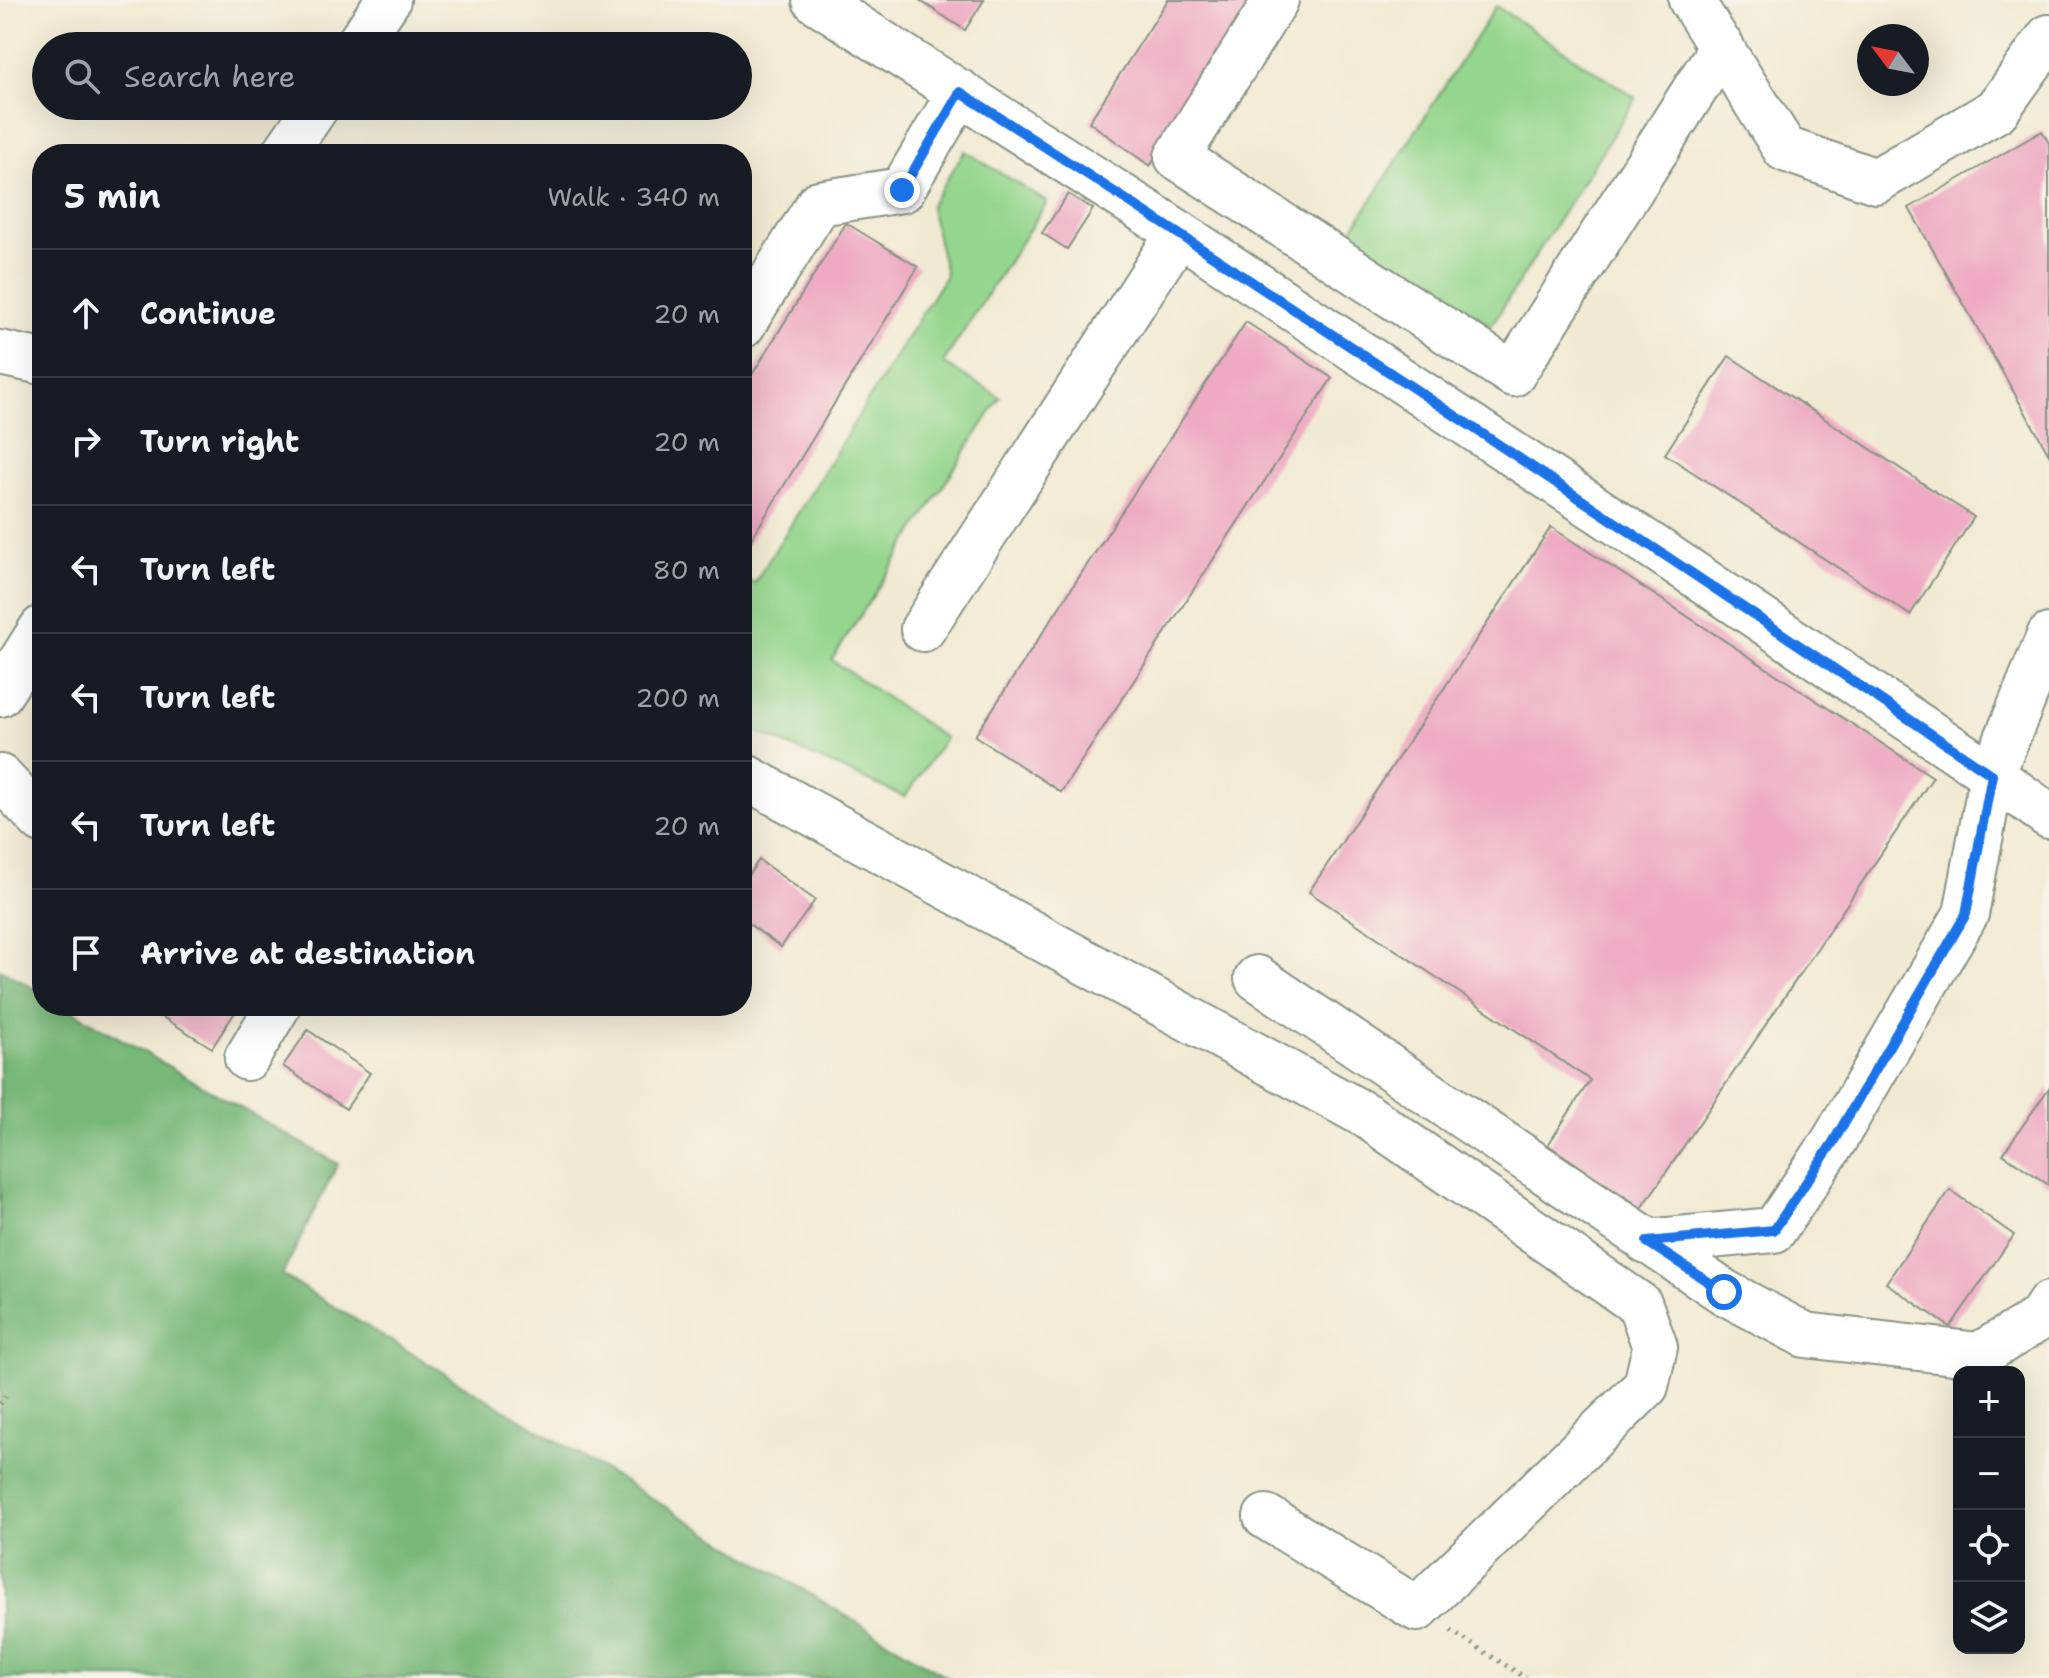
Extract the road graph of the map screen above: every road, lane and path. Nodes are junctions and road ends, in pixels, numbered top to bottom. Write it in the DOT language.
graph roads {
  1 [pos="388,0"];
  2 [pos="815,0"];
  3 [pos="1276,0"];
  4 [pos="1691,0"];
  5 [pos="366,32"];
  6 [pos="2049,37"];
  7 [pos="1722,47"];
  8 [pos="960,92"];
  9 [pos="307,120"];
  10 [pos="291,144"];
  11 [pos="1179,233"];
  12 [pos="752,310"];
  13 [pos="0,353"];
  14 [pos="32,360"];
  15 [pos="923,629"];
  16 [pos="2049,636"];
  17 [pos="32,644"];
  18 [pos="0,694"];
  19 [pos="1992,775"];
  20 [pos="0,777"];
  21 [pos="752,780"];
  22 [pos="32,811"];
  23 [pos="2049,816"];
  24 [pos="1257,978"];
  25 [pos="272,1016"];
  26 [pos="247,1058"];
  27 [pos="1647,1242"];
  28 [pos="2049,1304"];
  29 [pos="8,1392"];
  30 [pos="0,1404"];
  31 [pos="1266,1517"];
  32 [pos="1417,1609"];
  33 [pos="1526,1678"];
  1 -- 5 [label="street"];
  2 -- 8 [label="street"];
  3 -- 7 [label="street"];
  4 -- 7 [label="street"];
  6 -- 7 [label="street"];
  8 -- 11 [label="street"];
  8 -- 12 [label="street"];
  9 -- 10 [label="street"];
  11 -- 15 [label="street"];
  11 -- 19 [label="street"];
  13 -- 14 [label="street"];
  16 -- 19 [label="street"];
  17 -- 18 [label="street"];
  19 -- 23 [label="street"];
  19 -- 27 [label="street"];
  20 -- 22 [label="street"];
  21 -- 32 [label="street"];
  24 -- 27 [label="street"];
  25 -- 26 [label="street"];
  27 -- 28 [label="street"];
  29 -- 30 [label="path"];
  31 -- 32 [label="street"];
  32 -- 33 [label="path"];
}
